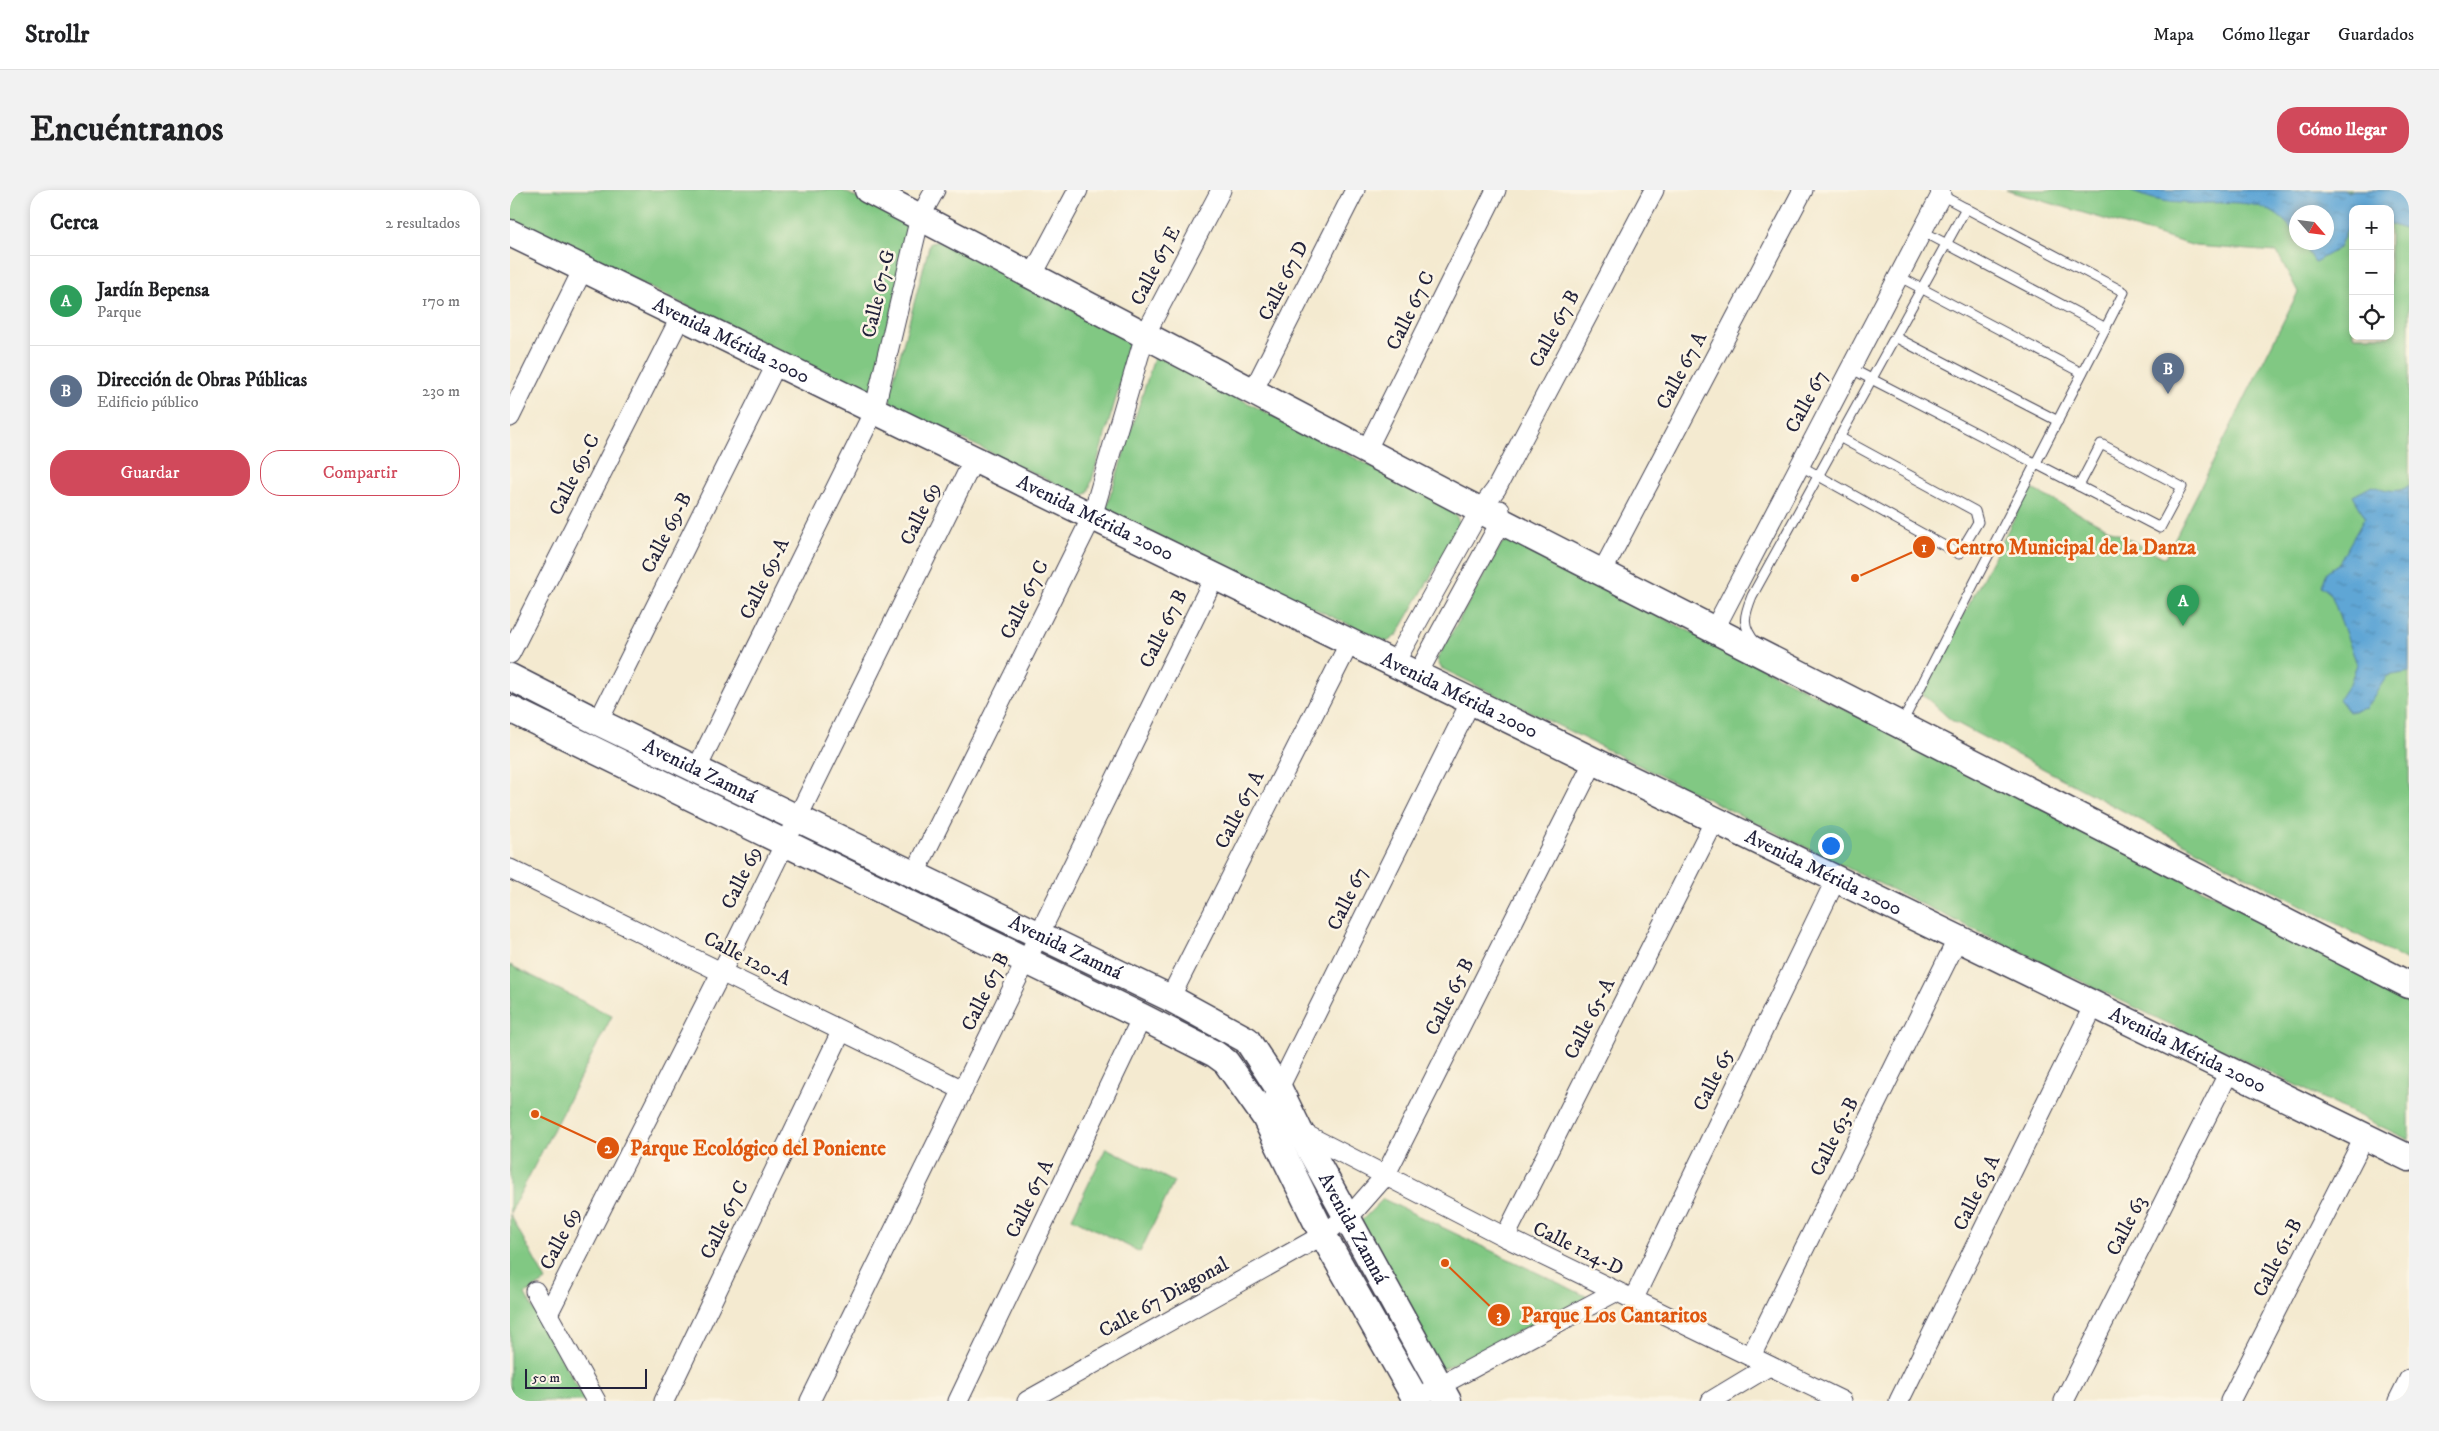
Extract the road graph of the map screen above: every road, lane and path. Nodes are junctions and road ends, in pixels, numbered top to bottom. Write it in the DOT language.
graph roads {
  1 [pos="868,190"];
  2 [pos="935,190"];
  3 [pos="1078,190"];
  4 [pos="1221,190"];
  5 [pos="1355,190"];
  6 [pos="1496,190"];
  7 [pos="1654,190"];
  8 [pos="1803,190"];
  9 [pos="1940,192"];
  10 [pos="1966,208"];
  11 [pos="920,217"];
  12 [pos="1922,231"];
  13 [pos="510,233"];
  14 [pos="1946,244"];
  15 [pos="583,269"];
  16 [pos="1032,276"];
  17 [pos="1898,276"];
  18 [pos="1922,288"];
  19 [pos="681,316"];
  20 [pos="2106,328"];
  21 [pos="1145,335"];
  22 [pos="1895,337"];
  23 [pos="777,363"];
  24 [pos="1850,368"];
  25 [pos="2082,373"];
  26 [pos="1872,379"];
  27 [pos="1253,392"];
  28 [pos="874,411"];
  29 [pos="510,417"];
  30 [pos="2058,421"];
  31 [pos="1839,437"];
  32 [pos="1366,451"];
  33 [pos="974,459"];
  34 [pos="2036,464"];
  35 [pos="1799,465"];
  36 [pos="1818,476"];
  37 [pos="2079,486"];
  38 [pos="1490,515"];
  39 [pos="1092,516"];
  40 [pos="1602,572"];
  41 [pos="1215,576"];
  42 [pos="1714,630"];
  43 [pos="1350,642"];
  44 [pos="510,654"];
  45 [pos="1769,658"];
  46 [pos="1406,669"];
  47 [pos="517,681"];
  48 [pos="1471,701"];
  49 [pos="511,712"];
  50 [pos="598,722"];
  51 [pos="1901,725"];
  52 [pos="1594,761"];
  53 [pos="697,768"];
  54 [pos="797,816"];
  55 [pos="1715,820"];
  56 [pos="785,841"];
  57 [pos="510,869"];
  58 [pos="915,874"];
  59 [pos="1836,879"];
  60 [pos="1040,936"];
  61 [pos="1958,938"];
  62 [pos="1028,960"];
  63 [pos="722,971"];
  64 [pos="2409,985"];
  65 [pos="1170,998"];
  66 [pos="2094,1005"];
  67 [pos="1142,1017"];
  68 [pos="841,1032"];
  69 [pos="2230,1070"];
  70 [pos="1279,1089"];
  71 [pos="963,1090"];
  72 [pos="1264,1117"];
  73 [pos="1298,1130"];
  74 [pos="2365,1136"];
  75 [pos="2409,1158"];
  76 [pos="1385,1176"];
  77 [pos="1346,1216"];
  78 [pos="1323,1235"];
  79 [pos="1505,1238"];
  80 [pos="535,1291"];
  81 [pos="1615,1292"];
  82 [pos="1633,1300"];
  83 [pos="548,1314"];
  84 [pos="1751,1356"];
  85 [pos="1769,1366"];
  86 [pos="2409,1379"];
  87 [pos="1444,1394"];
  88 [pos="1415,1400"];
  89 [pos="596,1401"];
  90 [pos="664,1401"];
  91 [pos="810,1401"];
  92 [pos="958,1401"];
  93 [pos="1027,1401"];
  94 [pos="1711,1401"];
  95 [pos="1842,1401"];
  96 [pos="1899,1401"];
  97 [pos="2064,1401"];
  98 [pos="2230,1401"];
  99 [pos="2398,1401"];
  1 -- 11 [label="main road"];
  2 -- 11 [label="street, Calle 67-G"];
  3 -- 16 [label="street"];
  4 -- 21 [label="street, Calle 67 E"];
  5 -- 27 [label="street, Calle 67 D"];
  6 -- 32 [label="street, Calle 67 C"];
  7 -- 38 [label="street, Calle 67 B"];
  8 -- 40 [label="street, Calle 67 A"];
  9 -- 10 [label="lane"];
  9 -- 12 [label="street, Calle 67"];
  10 -- 14 [label="lane"];
  10 -- 20 [label="lane"];
  11 -- 16 [label="main road"];
  11 -- 28 [label="street, Calle 67-G"];
  12 -- 14 [label="lane"];
  12 -- 17 [label="street, Calle 67"];
  13 -- 15 [label="main road, Avenida Mérida 2000"];
  14 -- 18 [label="lane"];
  14 -- 20 [label="lane"];
  15 -- 19 [label="main road, Avenida Mérida 2000"];
  15 -- 29 [label="street"];
  16 -- 21 [label="main road"];
  17 -- 18 [label="lane"];
  17 -- 24 [label="street, Calle 67"];
  18 -- 22 [label="lane"];
  18 -- 25 [label="lane"];
  19 -- 23 [label="main road, Avenida Mérida 2000"];
  19 -- 44 [label="street, Calle 69-C"];
  20 -- 25 [label="lane"];
  21 -- 27 [label="main road"];
  21 -- 39 [label="street, Calle 67 C"];
  22 -- 26 [label="lane"];
  22 -- 30 [label="lane"];
  23 -- 28 [label="main road, Avenida Mérida 2000"];
  23 -- 50 [label="street, Calle 69-B"];
  24 -- 26 [label="lane"];
  24 -- 35 [label="street, Calle 67"];
  25 -- 30 [label="lane"];
  26 -- 31 [label="lane"];
  26 -- 34 [label="lane"];
  27 -- 32 [label="main road"];
  28 -- 33 [label="main road, Avenida Mérida 2000"];
  28 -- 53 [label="street, Calle 69-A"];
  30 -- 34 [label="lane"];
  31 -- 36 [label="lane"];
  31 -- 36 [label="lane"];
  32 -- 38 [label="main road"];
  33 -- 39 [label="main road, Avenida Mérida 2000"];
  33 -- 54 [label="street, Calle 69"];
  34 -- 37 [label="lane"];
  34 -- 51 [label="lane"];
  35 -- 36 [label="lane"];
  35 -- 42 [label="street, Calle 67"];
  36 -- 45 [label="lane"];
  37 -- 37 [label="lane"];
  38 -- 40 [label="main road"];
  38 -- 46 [label="street"];
  38 -- 46 [label="street"];
  39 -- 41 [label="main road, Avenida Mérida 2000"];
  39 -- 58 [label="street, Calle 67 C"];
  40 -- 42 [label="main road"];
  41 -- 43 [label="main road, Avenida Mérida 2000"];
  41 -- 60 [label="street, Calle 67 B"];
  42 -- 45 [label="main road"];
  43 -- 46 [label="main road, Avenida Mérida 2000"];
  43 -- 65 [label="street, Calle 67 A"];
  45 -- 51 [label="main road"];
  46 -- 48 [label="main road, Avenida Mérida 2000"];
  47 -- 49 [label="street"];
  47 -- 50 [label="main road, Avenida Zamná"];
  48 -- 52 [label="main road, Avenida Mérida 2000"];
  48 -- 70 [label="street, Calle 67"];
  49 -- 56 [label="main road, Avenida Zamná"];
  50 -- 53 [label="main road, Avenida Zamná"];
  51 -- 64 [label="main road"];
  52 -- 55 [label="main road, Avenida Mérida 2000"];
  52 -- 76 [label="street, Calle 65 B"];
  53 -- 54 [label="main road, Avenida Zamná"];
  54 -- 56 [label="street, Calle 69"];
  54 -- 58 [label="main road, Avenida Zamná"];
  55 -- 59 [label="main road, Avenida Mérida 2000"];
  55 -- 79 [label="street, Calle 65-A"];
  56 -- 62 [label="main road, Avenida Zamná"];
  56 -- 63 [label="street, Calle 69"];
  57 -- 63 [label="street, Calle 120-A"];
  58 -- 60 [label="main road, Avenida Zamná"];
  59 -- 61 [label="main road, Avenida Mérida 2000"];
  59 -- 82 [label="street, Calle 65"];
  60 -- 62 [label="street, Calle 67 B"];
  60 -- 65 [label="main road, Avenida Zamná"];
  61 -- 66 [label="main road, Avenida Mérida 2000"];
  61 -- 84 [label="street, Calle 63-B"];
  62 -- 67 [label="main road, Avenida Zamná"];
  62 -- 71 [label="street, Calle 67 B"];
  63 -- 68 [label="street, Calle 120-A"];
  63 -- 83 [label="street, Calle 69"];
  65 -- 70 [label="main road, Avenida Zamná"];
  66 -- 69 [label="main road, Avenida Mérida 2000"];
  66 -- 96 [label="street, Calle 63 A"];
  67 -- 72 [label="main road, Avenida Zamná"];
  67 -- 92 [label="street, Calle 67 A"];
  68 -- 71 [label="street, Calle 120-A"];
  68 -- 90 [label="street, Calle 67 C"];
  69 -- 74 [label="main road, Avenida Mérida 2000"];
  69 -- 97 [label="street, Calle 63"];
  70 -- 72 [label="street, Calle 67"];
  70 -- 73 [label="main road, Avenida Zamná"];
  71 -- 91 [label="street, Calle 67 B"];
  72 -- 78 [label="main road, Avenida Zamná"];
  73 -- 76 [label="street, Calle 124-D"];
  73 -- 77 [label="main road, Avenida Zamná"];
  74 -- 75 [label="main road, Avenida Mérida 2000"];
  74 -- 98 [label="street, Calle 61-B"];
  76 -- 77 [label="street, Calle 65 B"];
  76 -- 79 [label="street, Calle 124-D"];
  77 -- 78 [label="street, Calle 65 B"];
  77 -- 87 [label="main road, Avenida Zamná"];
  78 -- 88 [label="main road, Avenida Zamná"];
  78 -- 93 [label="street, Calle 67 Diagonal"];
  79 -- 81 [label="street, Calle 124-D"];
  80 -- 83 [label="street"];
  81 -- 82 [label="street, Calle 124-D"];
  81 -- 87 [label="street"];
  82 -- 84 [label="street, Calle 124-D"];
  83 -- 89 [label="street"];
  84 -- 85 [label="street, Calle 124-D"];
  85 -- 94 [label="street"];
  85 -- 95 [label="street, Calle 124-D"];
  86 -- 99 [label="street"];
  87 -- 88 [label="street"];
}
